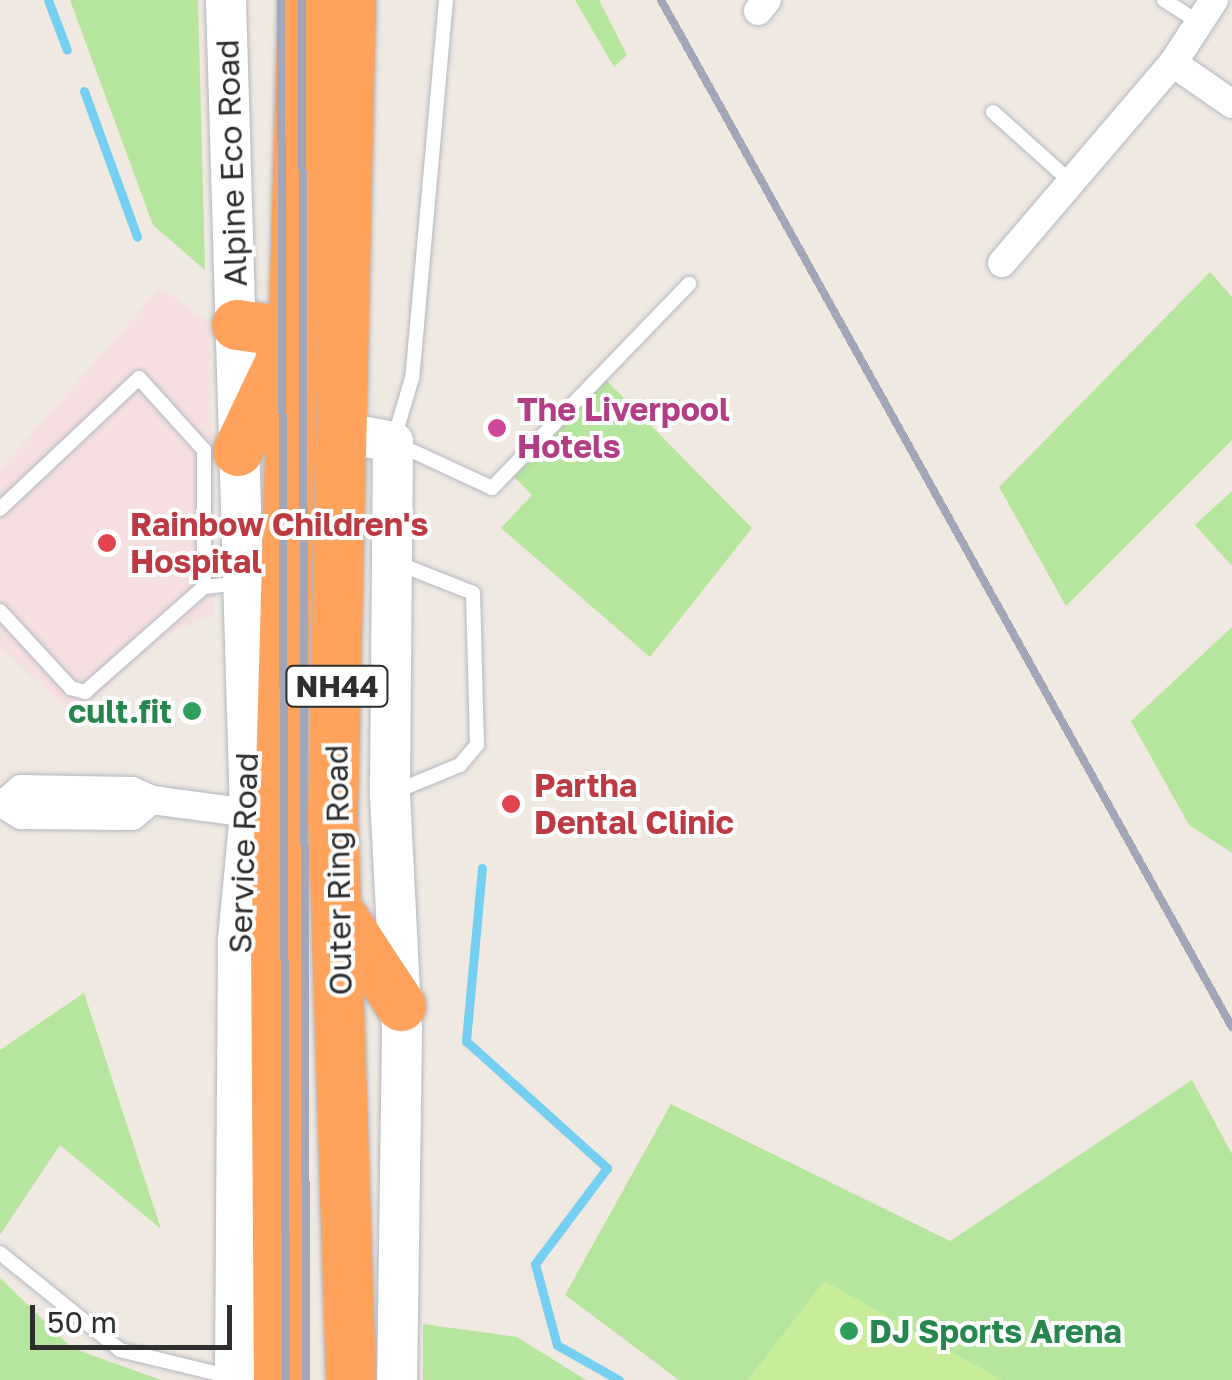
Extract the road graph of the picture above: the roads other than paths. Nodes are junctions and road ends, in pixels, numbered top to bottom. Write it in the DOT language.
graph roads {
  1 [pos="226,0"];
  2 [pos="303,0"];
  3 [pos="352,0"];
  4 [pos="446,0"];
  5 [pos="1164,0"];
  6 [pos="1207,11"];
  7 [pos="1173,62"];
  8 [pos="1232,104"];
  9 [pos="992,112"];
  10 [pos="1072,184"];
  11 [pos="1002,264"];
  12 [pos="689,284"];
  13 [pos="237,326"];
  14 [pos="294,334"];
  15 [pos="369,438"];
  16 [pos="221,451"];
  17 [pos="0,508"];
  18 [pos="392,561"];
  19 [pos="223,585"];
  20 [pos="0,612"];
  21 [pos="390,794"];
  22 [pos="2,802"];
  23 [pos="250,813"];
  24 [pos="338,910"];
  25 [pos="401,1006"];
  26 [pos="0,1253"];
  27 [pos="250,1379"];
  28 [pos="351,1380"];
  29 [pos="396,1380"];
  1 -- 13 [label="street, Alpine Eco Road"];
  2 -- 14 [label="highway, Outer Ring Road / NH44"];
  3 -- 15 [label="highway, Outer Ring Road / NH44"];
  4 -- 15 [label="lane"];
  5 -- 6 [label="lane"];
  6 -- 7 [label="street"];
  7 -- 8 [label="street"];
  7 -- 10 [label="street"];
  9 -- 10 [label="lane"];
  10 -- 11 [label="street"];
  12 -- 15 [label="lane"];
  13 -- 14 [label="highway"];
  13 -- 16 [label="street, Service Road"];
  14 -- 16 [label="highway"];
  14 -- 27 [label="highway, Outer Ring Road / NH44"];
  15 -- 18 [label="street"];
  15 -- 24 [label="highway, Outer Ring Road / NH44"];
  16 -- 17 [label="lane"];
  16 -- 19 [label="street, Service Road"];
  18 -- 21 [label="street"];
  18 -- 21 [label="lane"];
  19 -- 20 [label="lane"];
  19 -- 23 [label="street, Service Road"];
  21 -- 25 [label="street"];
  22 -- 23 [label="street"];
  23 -- 27 [label="street, Service Road"];
  24 -- 25 [label="highway"];
  24 -- 28 [label="highway, Outer Ring Road / NH44"];
  25 -- 29 [label="street"];
  26 -- 27 [label="lane"];
}
